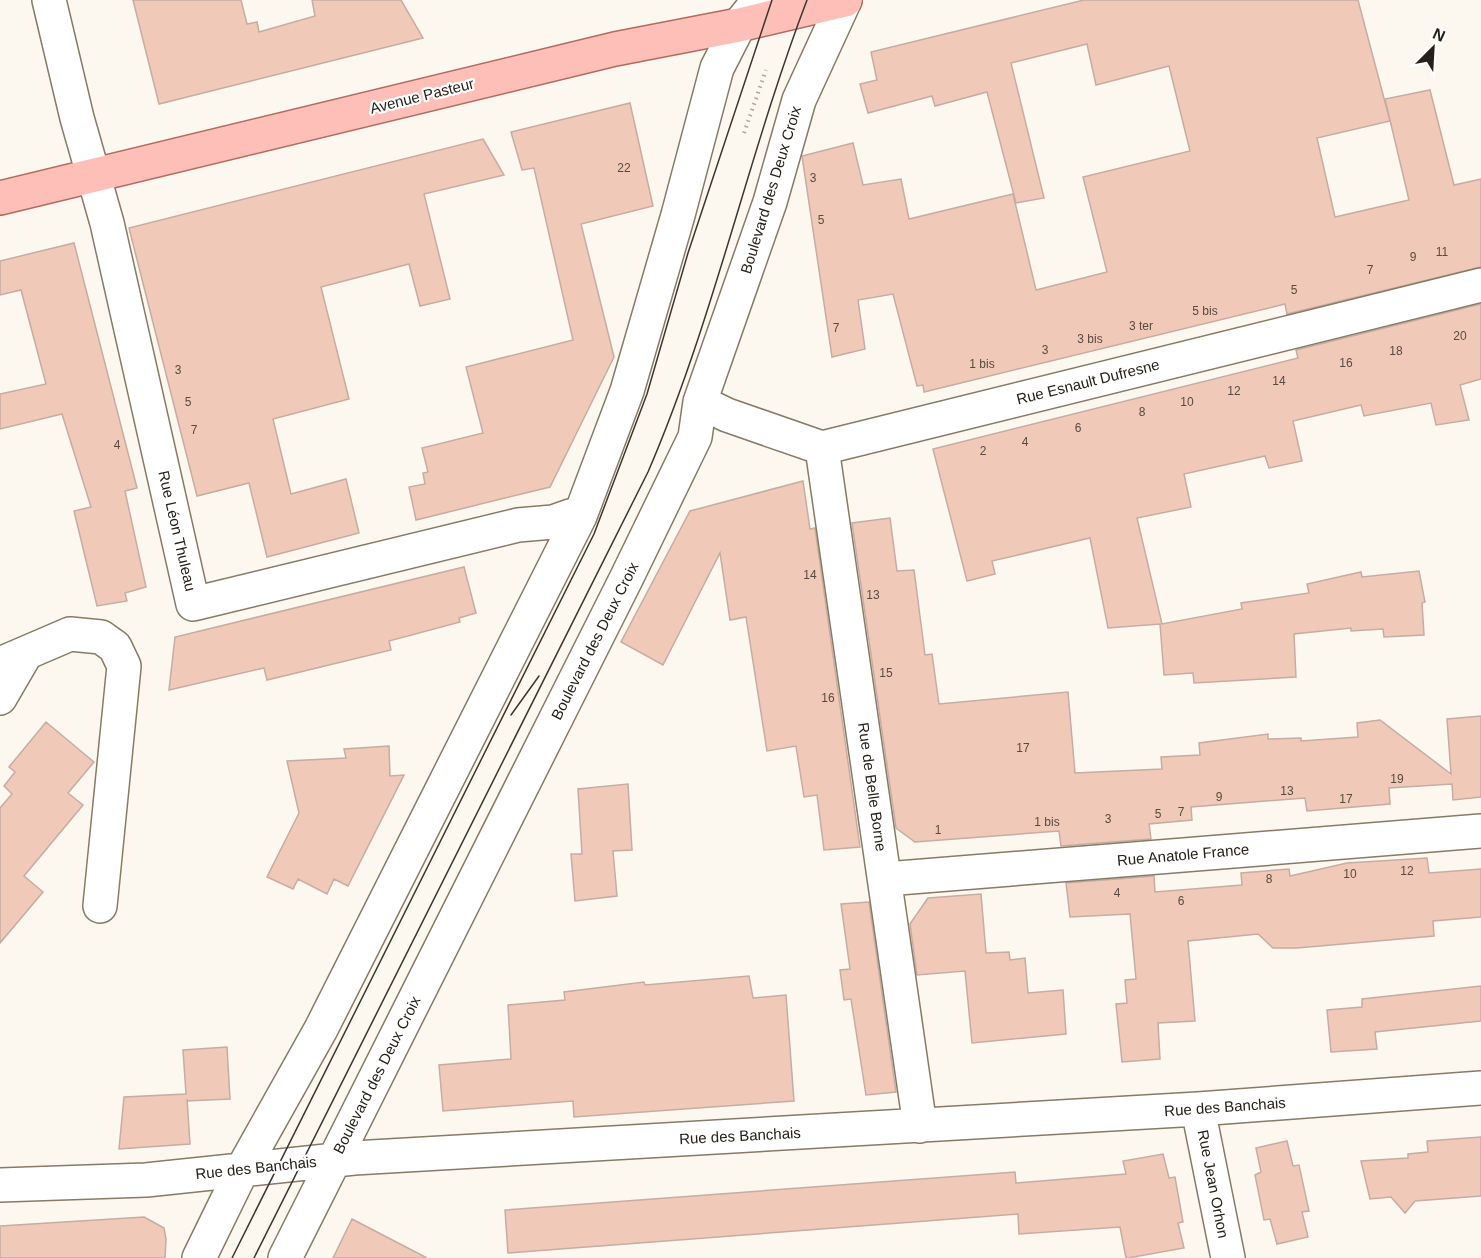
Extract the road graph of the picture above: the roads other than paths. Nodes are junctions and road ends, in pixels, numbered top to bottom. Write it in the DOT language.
graph roads {
  1 [pos="49,0"];
  2 [pos="759,0"];
  3 [pos="845,0"];
  4 [pos="739,25"];
  5 [pos="92,176"];
  6 [pos="0,198"];
  7 [pos="1481,285"];
  8 [pos="700,402"];
  9 [pos="822,448"];
  10 [pos="580,516"];
  11 [pos="12,659"];
  12 [pos="0,698"];
  13 [pos="1481,831"];
  14 [pos="886,879"];
  15 [pos="100,906"];
  16 [pos="1481,1088"];
  17 [pos="1198,1109"];
  18 [pos="920,1126"];
  19 [pos="334,1160"];
  20 [pos="242,1170"];
  21 [pos="0,1185"];
  22 [pos="199,1258"];
  23 [pos="285,1258"];
  24 [pos="1228,1258"];
  1 -- 5 [label="street"];
  2 -- 4 [label="street"];
  3 -- 4 [label="main road, Avenue Pasteur"];
  3 -- 8 [label="street, Boulevard des Deux Croix"];
  4 -- 5 [label="main road, Avenue Pasteur"];
  4 -- 10 [label="street"];
  5 -- 6 [label="main road, Avenue Pasteur"];
  5 -- 10 [label="street, Rue Léon Thuleau"];
  7 -- 9 [label="street, Rue Esnault Dufresne"];
  8 -- 9 [label="street"];
  8 -- 19 [label="street, Boulevard des Deux Croix"];
  9 -- 14 [label="street, Rue de Belle Borne"];
  10 -- 20 [label="street"];
  11 -- 12 [label="street"];
  11 -- 15 [label="street"];
  13 -- 14 [label="street, Rue Anatole France"];
  14 -- 18 [label="street, Rue de Belle Borne"];
  16 -- 17 [label="street, Rue des Banchais"];
  17 -- 18 [label="street, Rue des Banchais"];
  17 -- 24 [label="street, Rue Jean Orhon"];
  18 -- 19 [label="street, Rue des Banchais"];
  19 -- 20 [label="street, Rue des Banchais"];
  19 -- 23 [label="street, Boulevard des Deux Croix"];
  20 -- 21 [label="street, Rue des Banchais"];
  20 -- 22 [label="street"];
}
